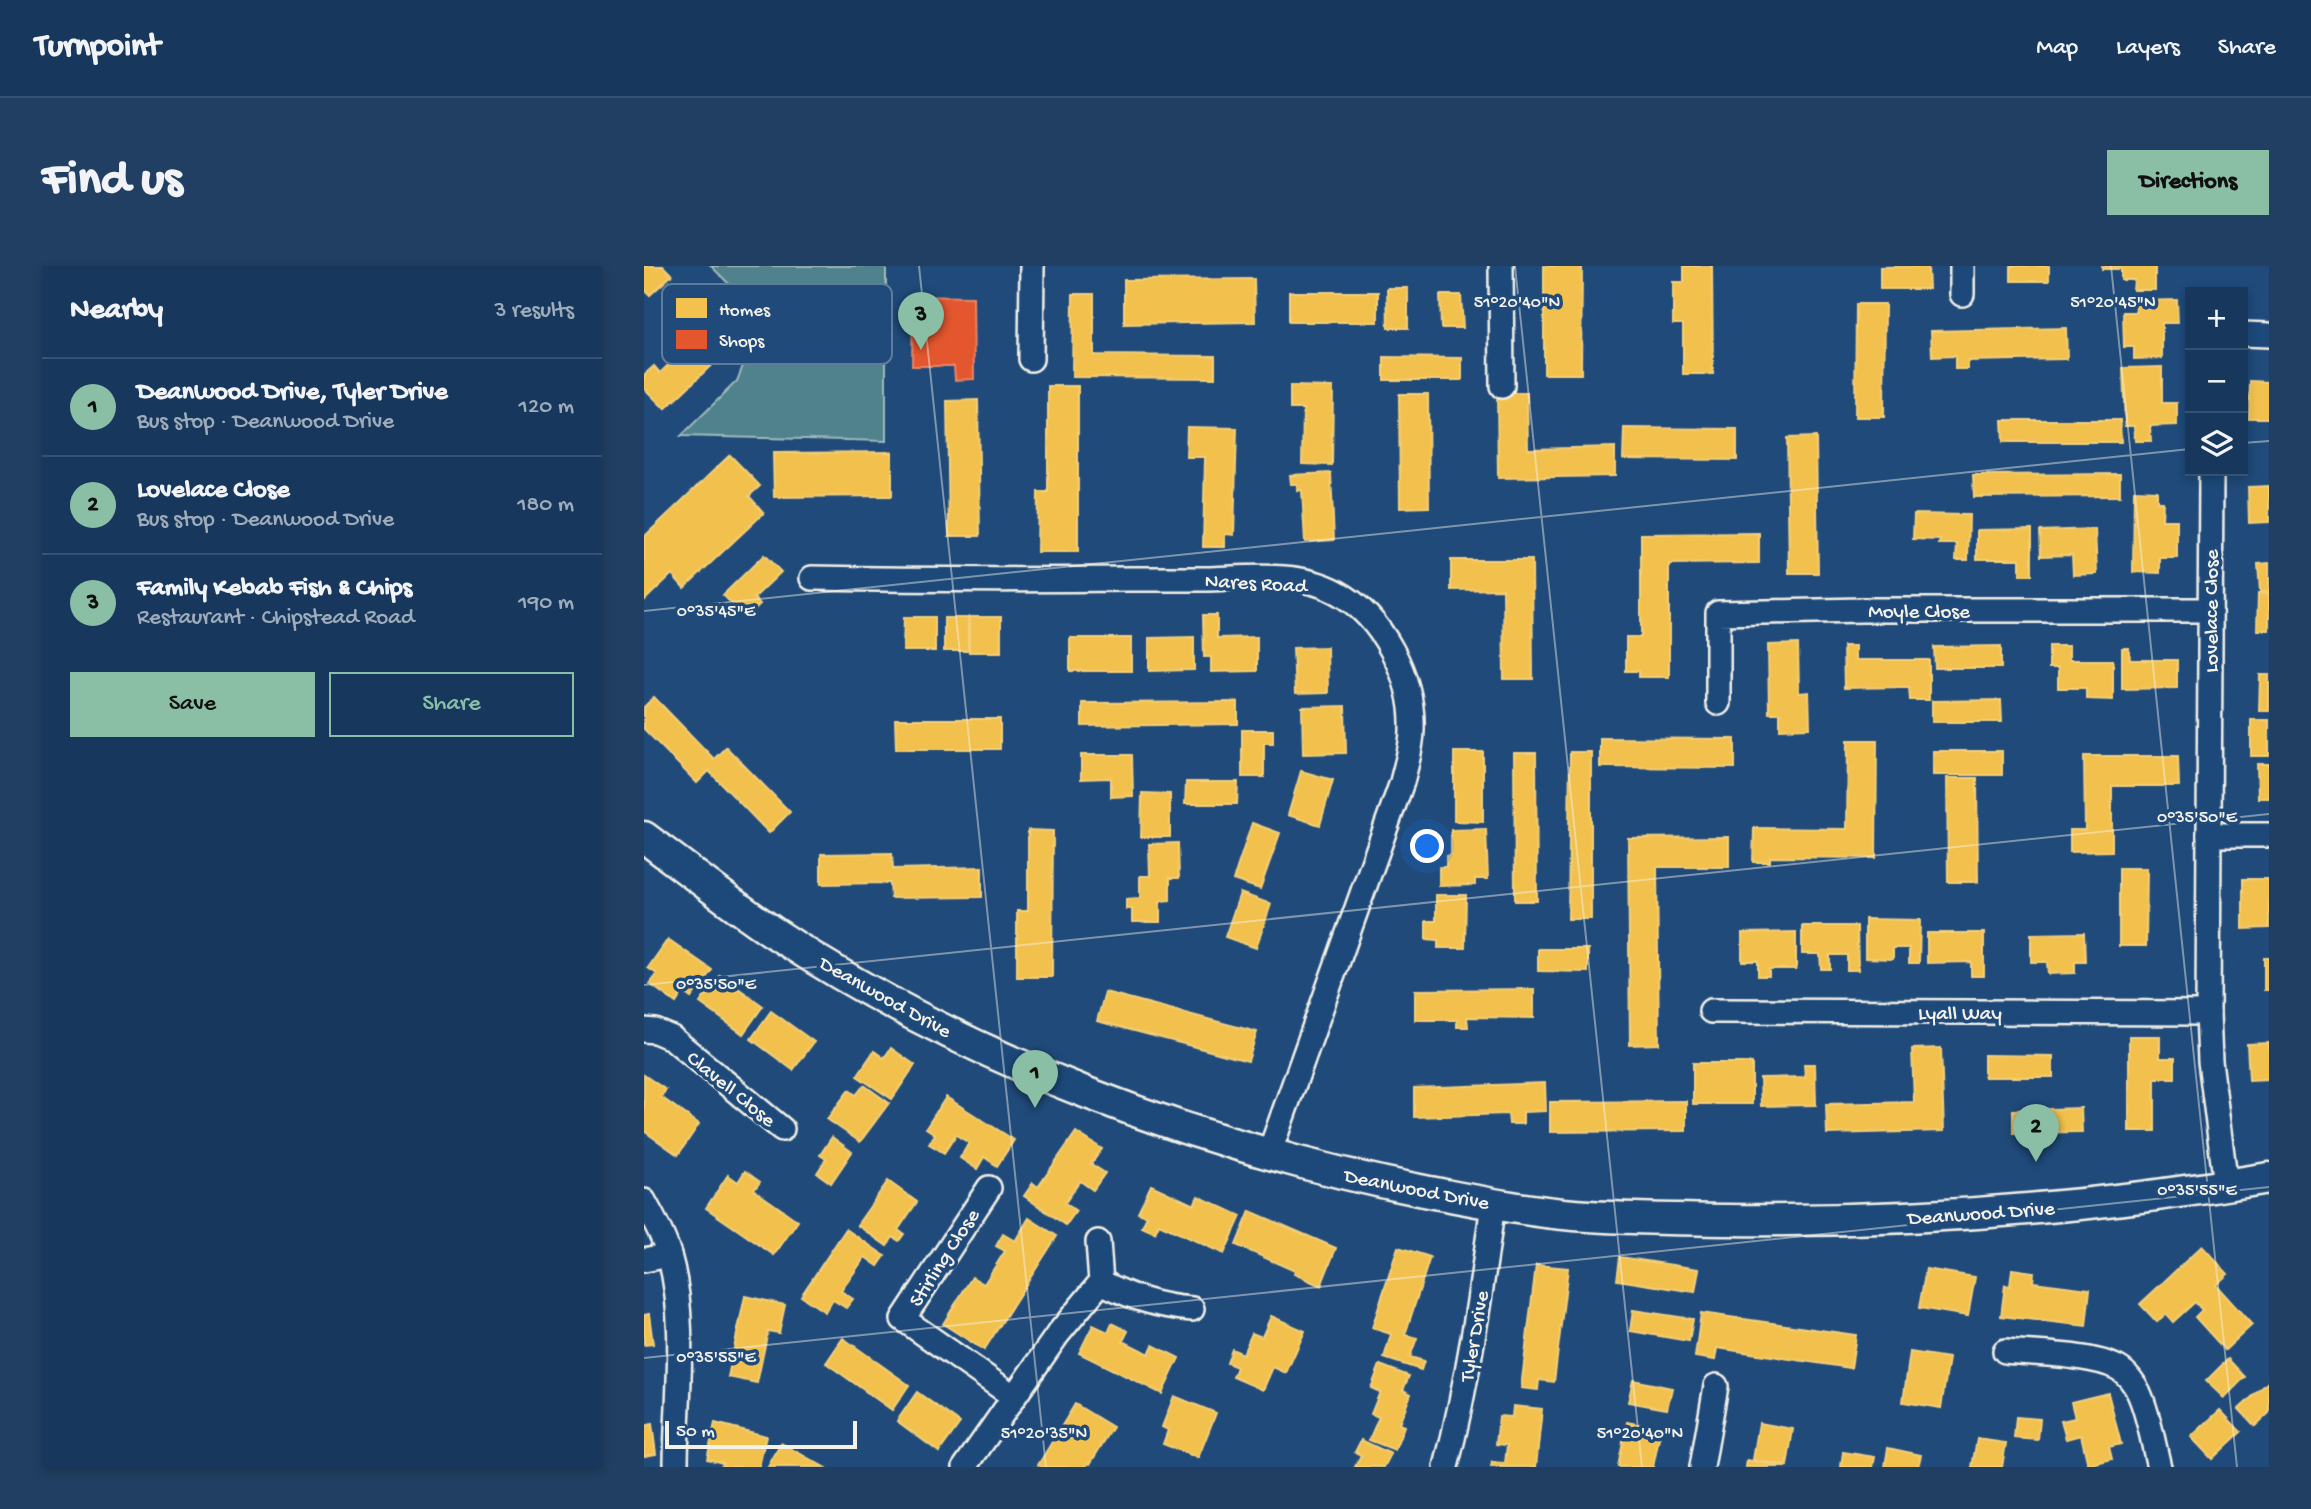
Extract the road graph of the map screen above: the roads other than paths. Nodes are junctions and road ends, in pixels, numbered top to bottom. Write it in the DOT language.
graph roads {
  1 [pos="1032,266"];
  2 [pos="1501,266"];
  3 [pos="1962,266"];
  4 [pos="1962,294"];
  5 [pos="2248,334"];
  6 [pos="2269,335"];
  7 [pos="1031,359"];
  8 [pos="1502,386"];
  9 [pos="2211,476"];
  10 [pos="813,579"];
  11 [pos="2210,610"];
  12 [pos="1718,703"];
  13 [pos="2209,835"];
  14 [pos="2269,835"];
  15 [pos="644,837"];
  16 [pos="1711,1011"];
  17 [pos="2208,1013"];
  18 [pos="644,1030"];
  19 [pos="782,1129"];
  20 [pos="1269,1154"];
  21 [pos="2269,1178"];
  22 [pos="2226,1185"];
  23 [pos="989,1188"];
  24 [pos="644,1201"];
  25 [pos="1493,1204"];
  26 [pos="1098,1242"];
  27 [pos="669,1255"];
  28 [pos="644,1260"];
  29 [pos="1101,1282"];
  30 [pos="1192,1309"];
  31 [pos="2005,1351"];
  32 [pos="1716,1386"];
  33 [pos="1013,1396"];
  34 [pos="676,1467"];
  35 [pos="965,1467"];
  36 [pos="1446,1467"];
  37 [pos="1702,1467"];
  38 [pos="2159,1467"];
  1 -- 7 [label="street"];
  2 -- 8 [label="street"];
  3 -- 4 [label="street"];
  5 -- 6 [label="street"];
  9 -- 11 [label="street, Lovelace Close"];
  10 -- 20 [label="street, Nares Road"];
  11 -- 12 [label="street, Moyle Close"];
  11 -- 13 [label="street, Lovelace Close"];
  13 -- 14 [label="street"];
  13 -- 17 [label="street, Lovelace Close"];
  15 -- 20 [label="street, Deanwood Drive"];
  16 -- 17 [label="street, Lyall Way"];
  17 -- 22 [label="street, Lovelace Close"];
  18 -- 19 [label="street, Clavell Close"];
  20 -- 25 [label="street, Deanwood Drive"];
  21 -- 22 [label="street, Deanwood Drive"];
  22 -- 25 [label="street, Deanwood Drive"];
  23 -- 33 [label="street, Stirling Close"];
  24 -- 27 [label="street"];
  25 -- 36 [label="street, Tyler Drive"];
  26 -- 29 [label="street"];
  27 -- 28 [label="street"];
  27 -- 34 [label="street"];
  29 -- 30 [label="street"];
  29 -- 33 [label="street"];
  31 -- 38 [label="street"];
  32 -- 37 [label="street"];
  33 -- 35 [label="street"];
}
